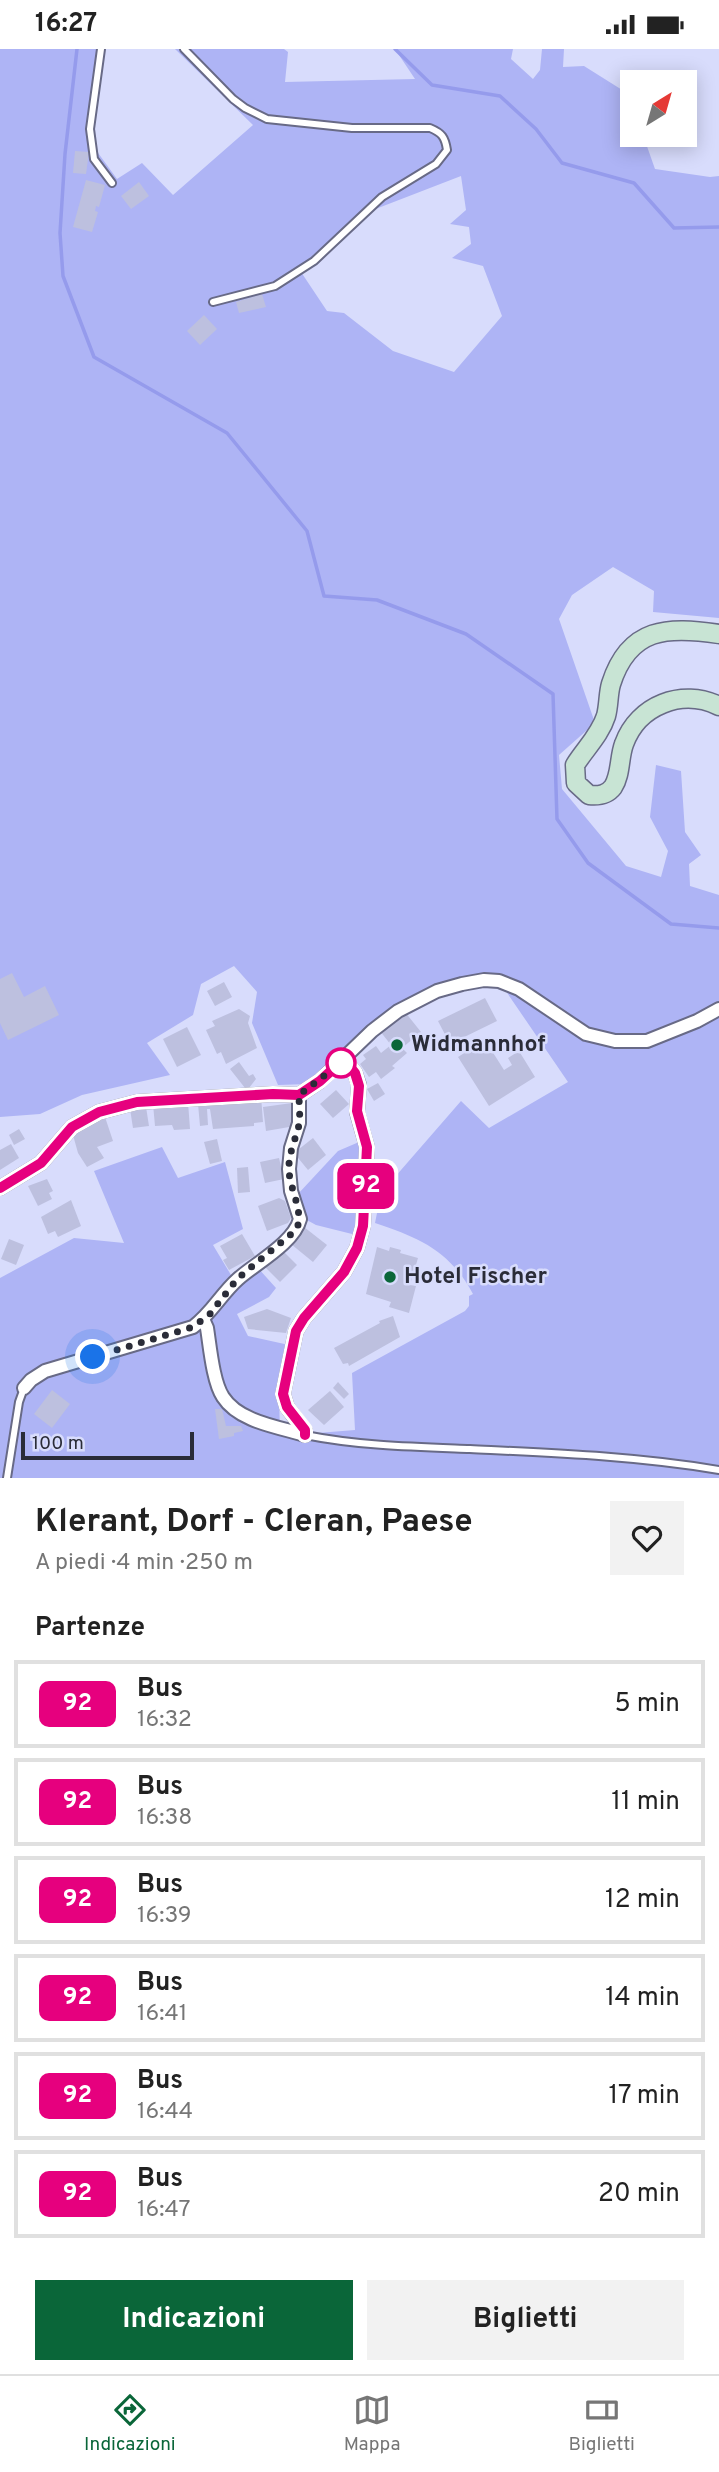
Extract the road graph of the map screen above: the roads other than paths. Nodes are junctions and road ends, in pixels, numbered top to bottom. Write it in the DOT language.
graph roads {
  1 [pos="101,49"];
  2 [pos="184,49"];
  3 [pos="113,183"];
  4 [pos="213,302"];
  5 [pos="719,634"];
  6 [pos="719,706"];
  7 [pos="719,1009"];
  8 [pos="344,1059"];
  9 [pos="299,1095"];
  10 [pos="0,1188"];
  11 [pos="204,1319"];
  12 [pos="24,1388"];
  13 [pos="305,1435"];
  14 [pos="719,1470"];
  15 [pos="7,1478"];
  1 -- 3 [label="lane"];
  2 -- 4 [label="lane"];
  5 -- 6 [label="street"];
  7 -- 8 [label="street"];
  8 -- 9 [label="street"];
  8 -- 13 [label="street"];
  9 -- 10 [label="street"];
  9 -- 11 [label="street"];
  11 -- 12 [label="street"];
  11 -- 13 [label="street"];
  12 -- 15 [label="lane"];
  13 -- 14 [label="lane"];
}
